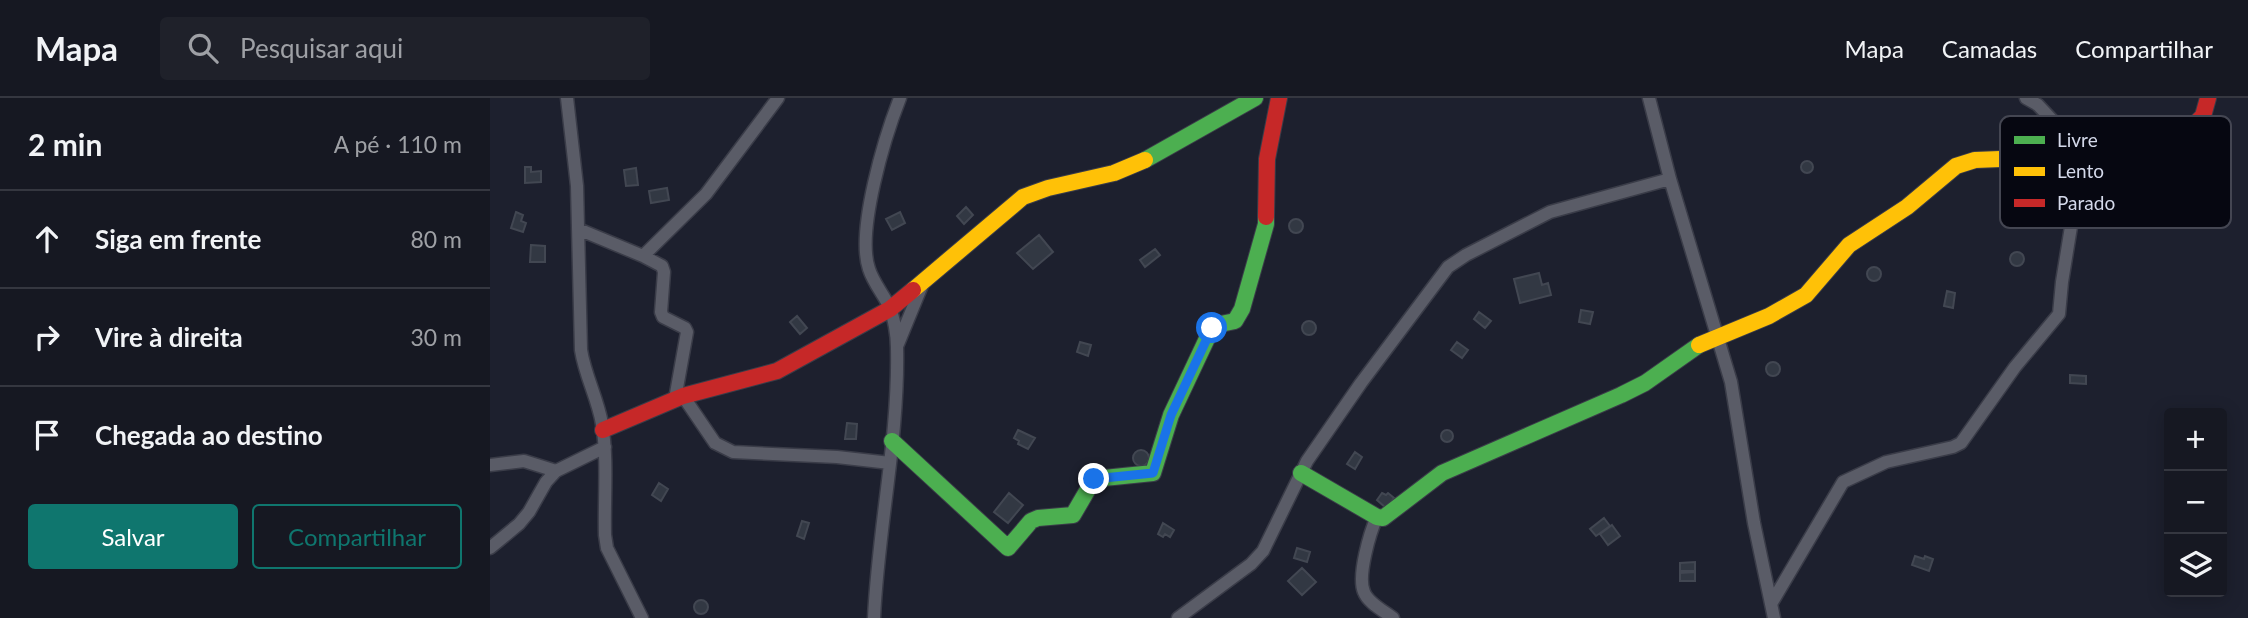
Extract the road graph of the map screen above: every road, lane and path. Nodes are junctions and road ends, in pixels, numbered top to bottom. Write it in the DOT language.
graph roads {
  1 [pos="567,98"];
  2 [pos="778,98"];
  3 [pos="900,98"];
  4 [pos="1255,98"];
  5 [pos="1279,98"];
  6 [pos="1649,98"];
  7 [pos="2025,98"];
  8 [pos="2208,98"];
  9 [pos="2048,116"];
  10 [pos="2203,116"];
  11 [pos="2000,159"];
  12 [pos="1670,179"];
  13 [pos="2071,228"];
  14 [pos="578,229"];
  15 [pos="643,256"];
  16 [pos="923,283"];
  17 [pos="890,309"];
  18 [pos="1718,336"];
  19 [pos="897,344"];
  20 [pos="679,398"];
  21 [pos="603,430"];
  22 [pos="892,441"];
  23 [pos="605,447"];
  24 [pos="890,463"];
  25 [pos="490,465"];
  26 [pos="556,471"];
  27 [pos="1301,473"];
  28 [pos="1377,517"];
  29 [pos="490,548"];
  30 [pos="1771,604"];
  31 [pos="642,618"];
  32 [pos="874,618"];
  33 [pos="1178,618"];
  34 [pos="1393,618"];
  35 [pos="1774,618"];
  1 -- 14 [label="street"];
  2 -- 15 [label="street"];
  3 -- 17 [label="street"];
  4 -- 16 [label="street"];
  5 -- 22 [label="street"];
  6 -- 12 [label="street"];
  7 -- 9 [label="street"];
  8 -- 10 [label="street"];
  11 -- 18 [label="street"];
  12 -- 18 [label="street"];
  12 -- 27 [label="street"];
  13 -- 30 [label="street"];
  14 -- 15 [label="street"];
  14 -- 21 [label="street"];
  15 -- 20 [label="street"];
  16 -- 17 [label="street"];
  16 -- 19 [label="street"];
  17 -- 19 [label="street"];
  17 -- 20 [label="street"];
  18 -- 28 [label="street"];
  18 -- 30 [label="street"];
  19 -- 22 [label="street"];
  20 -- 21 [label="street"];
  20 -- 24 [label="street"];
  21 -- 23 [label="street"];
  22 -- 24 [label="street"];
  23 -- 26 [label="street"];
  23 -- 31 [label="street"];
  24 -- 32 [label="street"];
  25 -- 26 [label="street"];
  26 -- 29 [label="street"];
  27 -- 28 [label="street"];
  27 -- 33 [label="street"];
  28 -- 34 [label="street"];
  30 -- 35 [label="street"];
}
